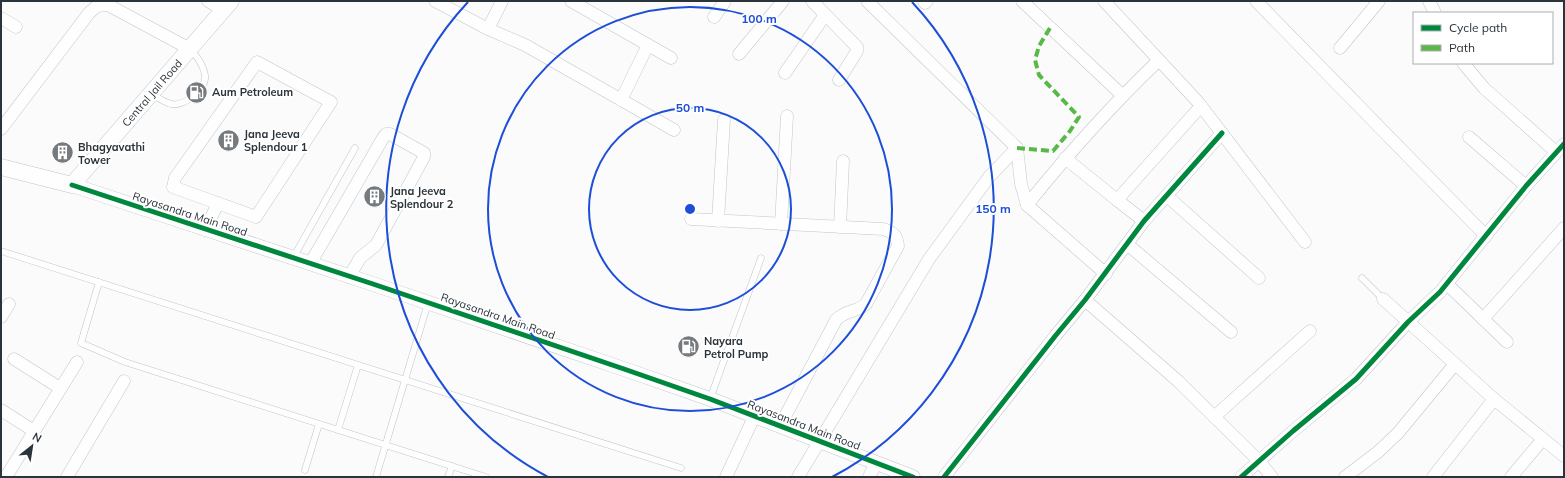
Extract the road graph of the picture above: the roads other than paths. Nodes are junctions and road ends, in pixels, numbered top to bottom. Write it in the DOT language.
graph roads {
  1 [pos="208,1"];
  2 [pos="436,1"];
  3 [pos="502,1"];
  4 [pos="571,1"];
  5 [pos="725,1"];
  6 [pos="812,1"];
  7 [pos="867,1"];
  8 [pos="924,1"];
  9 [pos="927,1"];
  10 [pos="1022,1"];
  11 [pos="1104,1"];
  12 [pos="1256,1"];
  13 [pos="1379,1"];
  14 [pos="1430,1"];
  15 [pos="780,2"];
  16 [pos="228,6"];
  17 [pos="1435,12"];
  18 [pos="825,15"];
  19 [pos="714,17"];
  20 [pos="1,18"];
  21 [pos="16,27"];
  22 [pos="488,29"];
  23 [pos="648,45"];
  24 [pos="1340,48"];
  25 [pos="190,49"];
  26 [pos="739,54"];
  27 [pos="671,58"];
  28 [pos="1158,61"];
  29 [pos="1464,64"];
  30 [pos="784,73"];
  31 [pos="839,80"];
  32 [pos="151,94"];
  33 [pos="1122,95"];
  34 [pos="621,100"];
  35 [pos="1201,106"];
  36 [pos="787,116"];
  37 [pos="724,120"];
  38 [pos="1,129"];
  39 [pos="674,130"];
  40 [pos="1222,133"];
  41 [pos="1469,137"];
  42 [pos="355,148"];
  43 [pos="1017,148"];
  44 [pos="1560,148"];
  45 [pos="1065,158"];
  46 [pos="843,161"];
  47 [pos="1,167"];
  48 [pos="72,186"];
  49 [pos="1526,186"];
  50 [pos="1167,196"];
  51 [pos="1117,200"];
  52 [pos="218,203"];
  53 [pos="1027,205"];
  54 [pos="691,219"];
  55 [pos="718,220"];
  56 [pos="1144,221"];
  57 [pos="780,224"];
  58 [pos="840,227"];
  59 [pos="1564,228"];
  60 [pos="205,230"];
  61 [pos="1486,236"];
  62 [pos="1305,242"];
  63 [pos="1127,244"];
  64 [pos="1,251"];
  65 [pos="293,258"];
  66 [pos="761,258"];
  67 [pos="310,264"];
  68 [pos="1106,274"];
  69 [pos="349,277"];
  70 [pos="1259,278"];
  71 [pos="1362,278"];
  72 [pos="99,282"];
  73 [pos="1447,284"];
  74 [pos="1085,300"];
  75 [pos="1383,300"];
  76 [pos="428,303"];
  77 [pos="9,304"];
  78 [pos="1,317"];
  79 [pos="1483,319"];
  80 [pos="1408,322"];
  81 [pos="1310,331"];
  82 [pos="1231,332"];
  83 [pos="1506,342"];
  84 [pos="14,359"];
  85 [pos="77,362"];
  86 [pos="1455,364"];
  87 [pos="358,365"];
  88 [pos="405,380"];
  89 [pos="124,382"];
  90 [pos="60,388"];
  91 [pos="710,399"];
  92 [pos="1494,400"];
  93 [pos="1,410"];
  94 [pos="754,416"];
  95 [pos="1214,417"];
  96 [pos="319,424"];
  97 [pos="780,426"];
  98 [pos="338,430"];
  99 [pos="34,431"];
  100 [pos="1543,439"];
  101 [pos="819,442"];
  102 [pos="386,445"];
  103 [pos="1564,456"];
  104 [pos="1259,461"];
  105 [pos="876,463"];
  106 [pos="452,466"];
  107 [pos="681,468"];
  108 [pos="305,470"];
  109 [pos="5,471"];
  110 [pos="67,477"];
  111 [pos="376,477"];
  112 [pos="448,477"];
  113 [pos="486,477"];
  114 [pos="726,477"];
  115 [pos="798,477"];
  116 [pos="869,477"];
  117 [pos="913,477"];
  118 [pos="944,477"];
  119 [pos="1241,477"];
  120 [pos="1272,477"];
  121 [pos="1345,477"];
  122 [pos="1433,477"];
  123 [pos="1511,477"];
  1 -- 16 [label="street"];
  2 -- 22 [label="street"];
  3 -- 22 [label="street"];
  4 -- 23 [label="street"];
  5 -- 19 [label="street"];
  6 -- 18 [label="street"];
  7 -- 43 [label="street"];
  8 -- 9 [label="street"];
  10 -- 33 [label="street"];
  11 -- 28 [label="street"];
  12 -- 61 [label="street"];
  13 -- 24 [label="street"];
  14 -- 17 [label="street"];
  15 -- 26 [label="street"];
  16 -- 25 [label="main road, Central Jail Road"];
  18 -- 30 [label="street"];
  18 -- 31 [label="street"];
  20 -- 21 [label="street"];
  22 -- 34 [label="street"];
  23 -- 27 [label="street"];
  23 -- 34 [label="street"];
  25 -- 32 [label="main road, Central Jail Road"];
  25 -- 32 [label="lane"];
  25 -- 38 [label="street"];
  28 -- 33 [label="street"];
  28 -- 35 [label="street"];
  29 -- 44 [label="street"];
  32 -- 48 [label="main road, Central Jail Road"];
  33 -- 45 [label="street"];
  34 -- 39 [label="street"];
  35 -- 40 [label="street"];
  35 -- 51 [label="street"];
  36 -- 57 [label="street"];
  37 -- 55 [label="street"];
  40 -- 50 [label="street"];
  40 -- 62 [label="street"];
  41 -- 49 [label="street"];
  42 -- 65 [label="lane"];
  43 -- 53 [label="street"];
  43 -- 101 [label="street"];
  44 -- 49 [label="street"];
  45 -- 51 [label="street"];
  45 -- 53 [label="street"];
  46 -- 58 [label="street"];
  47 -- 48 [label="main road"];
  48 -- 60 [label="street, Rayasandra Main Road"];
  49 -- 61 [label="street"];
  50 -- 56 [label="street"];
  50 -- 70 [label="street"];
  51 -- 56 [label="street"];
  52 -- 52 [label="street"];
  52 -- 60 [label="street"];
  53 -- 68 [label="street"];
  54 -- 55 [label="street"];
  55 -- 57 [label="street"];
  56 -- 63 [label="street"];
  57 -- 58 [label="street"];
  58 -- 97 [label="street"];
  59 -- 79 [label="street"];
  60 -- 65 [label="street, Rayasandra Main Road"];
  61 -- 73 [label="street"];
  63 -- 68 [label="street"];
  63 -- 82 [label="street"];
  64 -- 72 [label="lane"];
  65 -- 67 [label="street, Rayasandra Main Road"];
  66 -- 91 [label="lane"];
  67 -- 69 [label="street, Rayasandra Main Road"];
  67 -- 69 [label="street"];
  68 -- 74 [label="street"];
  69 -- 76 [label="street, Rayasandra Main Road"];
  71 -- 75 [label="lane"];
  72 -- 87 [label="lane"];
  72 -- 96 [label="lane"];
  73 -- 79 [label="street"];
  73 -- 80 [label="street"];
  74 -- 95 [label="street"];
  74 -- 118 [label="street"];
  75 -- 80 [label="street"];
  76 -- 88 [label="lane"];
  76 -- 91 [label="street, Rayasandra Main Road"];
  77 -- 78 [label="street"];
  79 -- 83 [label="street"];
  80 -- 86 [label="street"];
  80 -- 104 [label="street"];
  81 -- 95 [label="street"];
  84 -- 90 [label="street"];
  85 -- 90 [label="street"];
  86 -- 92 [label="street"];
  86 -- 121 [label="street"];
  87 -- 88 [label="lane"];
  87 -- 98 [label="lane"];
  88 -- 102 [label="lane"];
  88 -- 107 [label="lane"];
  89 -- 110 [label="street"];
  90 -- 99 [label="street"];
  91 -- 94 [label="street, Rayasandra Main Road"];
  92 -- 100 [label="street"];
  92 -- 122 [label="street"];
  93 -- 99 [label="street"];
  94 -- 97 [label="street, Rayasandra Main Road"];
  94 -- 114 [label="street"];
  95 -- 104 [label="street"];
  96 -- 98 [label="lane"];
  96 -- 108 [label="lane"];
  97 -- 101 [label="street, Rayasandra Main Road"];
  98 -- 102 [label="lane"];
  99 -- 109 [label="street"];
  100 -- 103 [label="street"];
  100 -- 123 [label="street"];
  101 -- 105 [label="street, Rayasandra Main Road"];
  101 -- 115 [label="street"];
  102 -- 106 [label="lane"];
  102 -- 111 [label="lane"];
  104 -- 119 [label="street"];
  104 -- 120 [label="street"];
  105 -- 116 [label="street"];
  105 -- 117 [label="street, Rayasandra Main Road"];
  106 -- 112 [label="lane"];
  106 -- 113 [label="lane"];
}
